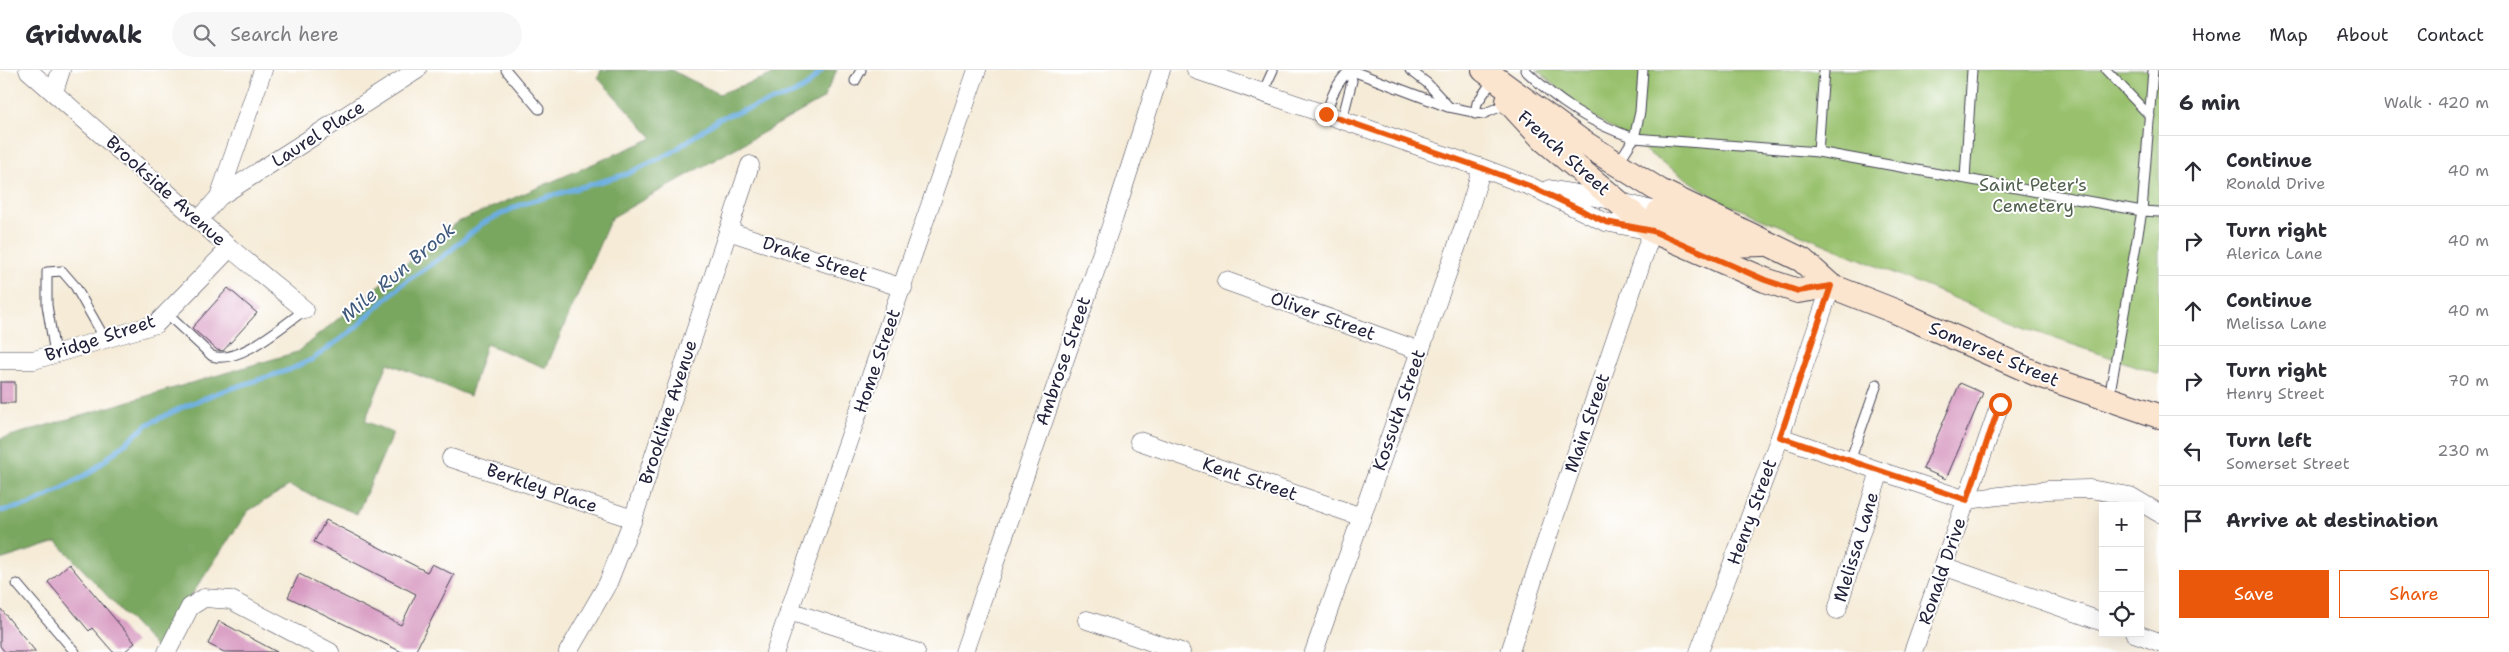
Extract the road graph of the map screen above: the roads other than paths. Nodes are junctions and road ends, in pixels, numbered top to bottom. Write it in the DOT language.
graph roads {
  1 [pos="28,70"];
  2 [pos="61,70"];
  3 [pos="263,70"];
  4 [pos="417,70"];
  5 [pos="506,70"];
  6 [pos="862,70"];
  7 [pos="977,70"];
  8 [pos="1161,70"];
  9 [pos="1196,70"];
  10 [pos="1273,70"];
  11 [pos="1350,70"];
  12 [pos="1410,70"];
  13 [pos="1525,70"];
  14 [pos="1643,70"];
  15 [pos="1824,70"];
  16 [pos="1972,70"];
  17 [pos="2106,70"];
  18 [pos="2153,70"];
  19 [pos="1485,74"];
  20 [pos="855,81"];
  21 [pos="54,92"];
  22 [pos="1263,92"];
  23 [pos="1509,102"];
  24 [pos="1450,107"];
  25 [pos="539,109"];
  26 [pos="1475,114"];
  27 [pos="2150,116"];
  28 [pos="1334,117"];
  29 [pos="1634,138"];
  30 [pos="1818,152"];
  31 [pos="1617,164"];
  32 [pos="750,165"];
  33 [pos="1482,168"];
  34 [pos="1965,178"];
  35 [pos="1532,187"];
  36 [pos="219,197"];
  37 [pos="1617,201"];
  38 [pos="2142,211"];
  39 [pos="1659,212"];
  40 [pos="2159,212"];
  41 [pos="200,220"];
  42 [pos="728,231"];
  43 [pos="230,248"];
  44 [pos="1226,281"];
  45 [pos="1831,286"];
  46 [pos="903,288"];
  47 [pos="305,310"];
  48 [pos="167,314"];
  49 [pos="105,339"];
  50 [pos="1420,351"];
  51 [pos="55,354"];
  52 [pos="0,360"];
  53 [pos="1877,384"];
  54 [pos="2108,399"];
  55 [pos="2000,404"];
  56 [pos="2159,416"];
  57 [pos="1780,437"];
  58 [pos="1139,441"];
  59 [pos="451,458"];
  60 [pos="1850,461"];
  61 [pos="1880,471"];
  62 [pos="1967,500"];
  63 [pos="2159,513"];
  64 [pos="1362,517"];
  65 [pos="633,518"];
  66 [pos="1943,566"];
  67 [pos="18,584"];
  68 [pos="1837,610"];
  69 [pos="789,611"];
  70 [pos="1087,620"];
  71 [pos="2099,621"];
  72 [pos="2144,637"];
  73 [pos="2159,642"];
  74 [pos="75,652"];
  75 [pos="167,652"];
  76 [pos="330,652"];
  77 [pos="568,652"];
  78 [pos="775,652"];
  79 [pos="916,652"];
  80 [pos="964,652"];
  81 [pos="1180,652"];
  82 [pos="1314,652"];
  83 [pos="1510,652"];
  84 [pos="1699,652"];
  85 [pos="1913,652"];
  1 -- 21 [label="street, Brookside Avenue"];
  2 -- 21 [label="street"];
  3 -- 36 [label="street"];
  4 -- 36 [label="street, Laurel Place"];
  5 -- 25 [label="lane"];
  6 -- 20 [label="lane"];
  7 -- 46 [label="street, Home Street"];
  8 -- 80 [label="street, Ambrose Street"];
  9 -- 22 [label="street, Somerset Street"];
  10 -- 22 [label="lane"];
  11 -- 24 [label="lane"];
  11 -- 28 [label="lane"];
  11 -- 28 [label="lane"];
  12 -- 24 [label="lane"];
  13 -- 29 [label="lane"];
  14 -- 29 [label="lane"];
  15 -- 30 [label="lane"];
  16 -- 34 [label="lane"];
  17 -- 27 [label="lane"];
  18 -- 27 [label="lane"];
  19 -- 23 [label="main road, French Street"];
  19 -- 26 [label="lane"];
  19 -- 31 [label="main road, French Street"];
  21 -- 41 [label="street, Brookside Avenue"];
  22 -- 28 [label="street, Somerset Street"];
  23 -- 26 [label="lane"];
  23 -- 37 [label="main road, French Street"];
  24 -- 26 [label="lane"];
  27 -- 38 [label="lane"];
  28 -- 33 [label="street, Somerset Street"];
  29 -- 30 [label="lane"];
  29 -- 31 [label="lane"];
  30 -- 34 [label="lane"];
  31 -- 39 [label="main road, French Street"];
  32 -- 42 [label="street, Brookline Avenue"];
  33 -- 35 [label="street, Somerset Street"];
  33 -- 50 [label="street, Kossuth Street"];
  34 -- 38 [label="lane"];
  35 -- 37 [label="street, Somerset Street"];
  35 -- 39 [label="street, Somerset Street"];
  36 -- 41 [label="street"];
  37 -- 39 [label="main road, French Street"];
  38 -- 40 [label="lane"];
  38 -- 54 [label="lane"];
  39 -- 45 [label="main road, Somerset Street"];
  39 -- 45 [label="main road, Somerset Street"];
  39 -- 83 [label="street, Main Street"];
  41 -- 43 [label="street, Brookside Avenue"];
  42 -- 46 [label="street, Drake Street"];
  42 -- 65 [label="street, Brookline Avenue"];
  43 -- 47 [label="street, Brookside Avenue"];
  43 -- 48 [label="street, Bridge Street"];
  44 -- 50 [label="street, Oliver Street"];
  45 -- 54 [label="main road, Somerset Street"];
  45 -- 57 [label="street, Henry Street"];
  46 -- 69 [label="street, Home Street"];
  47 -- 48 [label="lane"];
  48 -- 49 [label="street, Bridge Street"];
  49 -- 51 [label="street, Bridge Street"];
  49 -- 51 [label="lane"];
  50 -- 64 [label="street, Kossuth Street"];
  51 -- 52 [label="street, Bridge Street"];
  53 -- 60 [label="lane"];
  54 -- 56 [label="main road, Somerset Street"];
  55 -- 62 [label="street, Ronald Drive"];
  57 -- 60 [label="street, Melissa Lane"];
  57 -- 84 [label="street, Henry Street"];
  58 -- 64 [label="street, Kent Street"];
  59 -- 65 [label="street, Berkley Place"];
  60 -- 61 [label="street, Melissa Lane"];
  61 -- 62 [label="street"];
  61 -- 68 [label="street, Melissa Lane"];
  62 -- 63 [label="street"];
  62 -- 66 [label="street, Ronald Drive"];
  64 -- 82 [label="street, Kossuth Street"];
  65 -- 77 [label="street, Brookline Avenue"];
  66 -- 71 [label="street"];
  66 -- 85 [label="street, Ronald Drive"];
  67 -- 74 [label="lane"];
  69 -- 78 [label="street, Home Street"];
  69 -- 79 [label="street"];
  70 -- 81 [label="street"];
  72 -- 73 [label="street"];
  75 -- 76 [label="street"];
}
